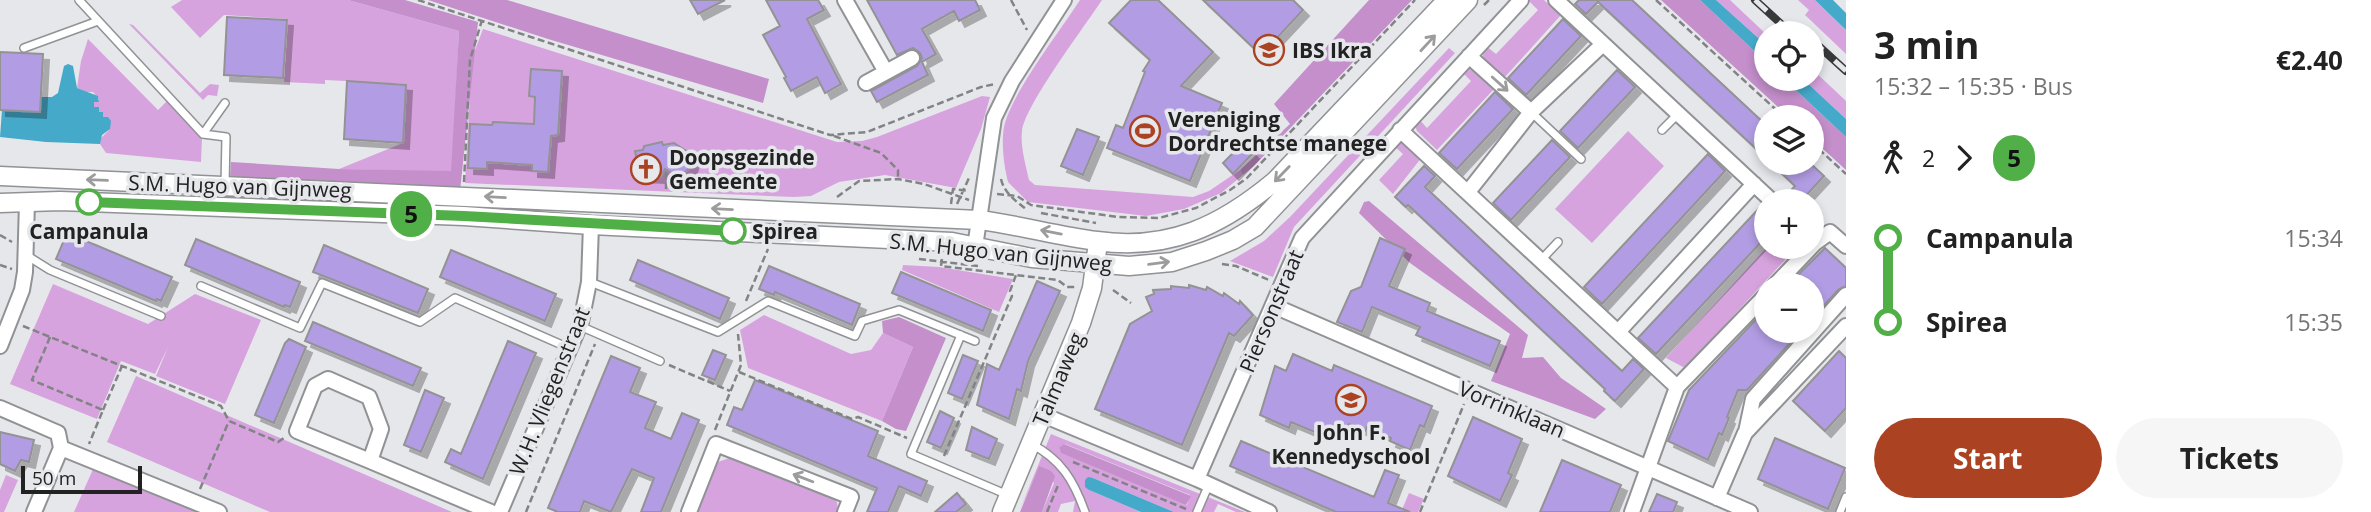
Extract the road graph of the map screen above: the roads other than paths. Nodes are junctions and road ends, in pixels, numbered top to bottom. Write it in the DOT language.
graph roads {
  1 [pos="79,0"];
  2 [pos="845,0"];
  3 [pos="1064,0"];
  4 [pos="1447,0"];
  5 [pos="1468,0"];
  6 [pos="1521,0"];
  7 [pos="1556,0"];
  8 [pos="98,21"];
  9 [pos="1603,44"];
  10 [pos="24,48"];
  11 [pos="1469,56"];
  12 [pos="912,58"];
  13 [pos="886,72"];
  14 [pos="1383,80"];
  15 [pos="866,83"];
  16 [pos="225,103"];
  17 [pos="1531,112"];
  18 [pos="1679,113"];
  19 [pos="1400,130"];
  20 [pos="1662,130"];
  21 [pos="203,134"];
  22 [pos="1581,159"];
  23 [pos="0,176"];
  24 [pos="1754,184"];
  25 [pos="225,186"];
  26 [pos="1759,189"];
  27 [pos="1468,192"];
  28 [pos="27,202"];
  29 [pos="0,203"];
  30 [pos="979,220"];
  31 [pos="591,225"];
  32 [pos="1099,232"];
  33 [pos="1824,236"];
  34 [pos="1558,242"];
  35 [pos="1846,246"];
  36 [pos="975,247"];
  37 [pos="25,254"];
  38 [pos="1542,259"];
  39 [pos="1798,259"];
  40 [pos="1097,262"];
  41 [pos="1786,273"];
  42 [pos="589,282"];
  43 [pos="201,286"];
  44 [pos="1846,295"];
  45 [pos="1274,306"];
  46 [pos="1754,307"];
  47 [pos="161,316"];
  48 [pos="579,326"];
  49 [pos="1846,326"];
  50 [pos="1618,332"];
  51 [pos="961,335"];
  52 [pos="975,341"];
  53 [pos="0,346"];
  54 [pos="569,348"];
  55 [pos="660,361"];
  56 [pos="1677,387"];
  57 [pos="0,408"];
  58 [pos="1043,415"];
  59 [pos="1745,433"];
  60 [pos="1030,444"];
  61 [pos="61,448"];
  62 [pos="370,461"];
  63 [pos="1649,468"];
  64 [pos="1203,482"];
  65 [pos="1009,495"];
  66 [pos="1846,497"];
  67 [pos="1717,498"];
  68 [pos="501,511"];
  69 [pos="34,512"];
  70 [pos="219,512"];
  71 [pos="689,512"];
  72 [pos="845,512"];
  73 [pos="1002,512"];
  74 [pos="1085,512"];
  75 [pos="1194,512"];
  76 [pos="1269,512"];
  77 [pos="1632,512"];
  78 [pos="1750,512"];
  79 [pos="1840,512"];
  1 -- 8 [label="lane"];
  2 -- 13 [label="street"];
  3 -- 30 [label="street"];
  4 -- 14 [label="street"];
  14 -- 5 [label="street, one-way"];
  6 -- 11 [label="street, Piersonstraat"];
  7 -- 9 [label="street"];
  8 -- 10 [label="lane"];
  8 -- 21 [label="lane"];
  9 -- 17 [label="street"];
  9 -- 18 [label="street"];
  11 -- 17 [label="street, one-way"];
  11 -- 19 [label="street, Piersonstraat"];
  12 -- 13 [label="street"];
  13 -- 15 [label="street"];
  14 -- 32 [label="street, S.M. Hugo van Gijnweg, one-way"];
  40 -- 14 [label="street, S.M. Hugo van Gijnweg, one-way"];
  16 -- 21 [label="lane"];
  17 -- 22 [label="lane"];
  17 -- 27 [label="street"];
  18 -- 20 [label="lane"];
  18 -- 24 [label="street"];
  19 -- 27 [label="street"];
  19 -- 45 [label="street, Piersonstraat"];
  21 -- 25 [label="lane"];
  25 -- 23 [label="street, S.M. Hugo van Gijnweg, one-way"];
  24 -- 26 [label="street"];
  24 -- 50 [label="street"];
  30 -- 25 [label="street, S.M. Hugo van Gijnweg, one-way"];
  27 -- 38 [label="street"];
  28 -- 29 [label="street, S.M. Hugo van Gijnweg"];
  28 -- 31 [label="street, S.M. Hugo van Gijnweg"];
  28 -- 37 [label="street"];
  32 -- 30 [label="street, S.M. Hugo van Gijnweg, one-way"];
  30 -- 36 [label="street"];
  31 -- 36 [label="street, S.M. Hugo van Gijnweg"];
  31 -- 42 [label="street, W.H. Vliegenstraat"];
  32 -- 40 [label="street, Talmaweg"];
  33 -- 35 [label="street"];
  34 -- 38 [label="lane"];
  36 -- 40 [label="street, S.M. Hugo van Gijnweg"];
  37 -- 47 [label="lane"];
  37 -- 53 [label="street"];
  38 -- 50 [label="street"];
  39 -- 41 [label="street"];
  40 -- 58 [label="street, Talmaweg"];
  42 -- 48 [label="street, W.H. Vliegenstraat"];
  42 -- 51 [label="lane"];
  43 -- 54 [label="lane"];
  44 -- 59 [label="street"];
  45 -- 63 [label="street, Vorrinklaan"];
  45 -- 64 [label="street, Piersonstraat"];
  46 -- 56 [label="street"];
  48 -- 54 [label="street, W.H. Vliegenstraat"];
  48 -- 55 [label="lane"];
  49 -- 59 [label="street"];
  50 -- 56 [label="street"];
  51 -- 52 [label="lane"];
  51 -- 65 [label="lane"];
  54 -- 68 [label="street, W.H. Vliegenstraat"];
  56 -- 63 [label="street"];
  57 -- 61 [label="street"];
  58 -- 60 [label="street, Talmaweg"];
  58 -- 64 [label="street"];
  59 -- 67 [label="street"];
  60 -- 65 [label="street, Talmaweg"];
  60 -- 74 [label="lane"];
  61 -- 69 [label="street"];
  61 -- 70 [label="street"];
  62 -- 62 [label="street, W.H. Vliegenstraat"];
  62 -- 68 [label="street, W.H. Vliegenstraat"];
  63 -- 67 [label="street, Vorrinklaan"];
  63 -- 77 [label="street"];
  64 -- 75 [label="lane"];
  64 -- 76 [label="street"];
  65 -- 73 [label="street, Talmaweg"];
  66 -- 79 [label="lane"];
  67 -- 78 [label="street, Vorrinklaan"];
  72 -- 71 [label="street, one-way"];
}
